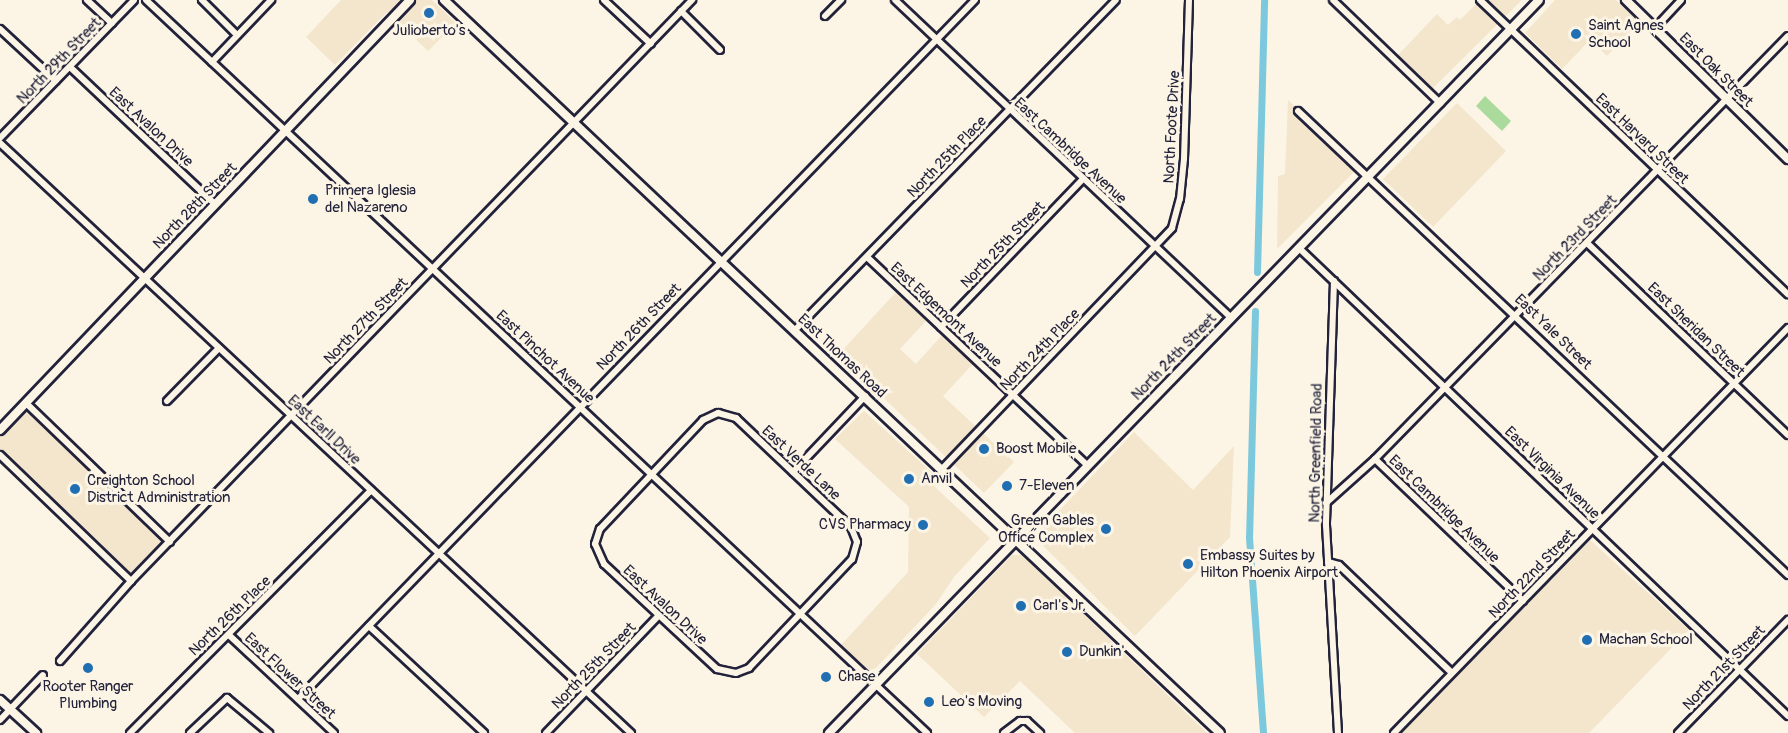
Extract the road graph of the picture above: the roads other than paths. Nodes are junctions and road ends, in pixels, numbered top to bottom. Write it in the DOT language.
graph roads {
  1 [pos="87,0"];
  2 [pos="134,0"];
  3 [pos="147,0"];
  4 [pos="202,0"];
  5 [pos="271,0"];
  6 [pos="410,0"];
  7 [pos="444,0"];
  8 [pos="604,0"];
  9 [pos="692,0"];
  10 [pos="841,0"];
  11 [pos="895,0"];
  12 [pos="975,0"];
  13 [pos="1116,0"];
  14 [pos="1189,0"];
  15 [pos="1334,0"];
  16 [pos="1480,0"];
  17 [pos="1539,0"];
  18 [pos="1626,0"];
  19 [pos="1681,0"];
  20 [pos="681,11"];
  21 [pos="825,16"];
  22 [pos="112,23"];
  23 [pos="1654,27"];
  24 [pos="0,29"];
  25 [pos="1511,29"];
  26 [pos="237,35"];
  27 [pos="1788,36"];
  28 [pos="937,40"];
  29 [pos="651,44"];
  30 [pos="720,50"];
  31 [pos="212,62"];
  32 [pos="70,67"];
  33 [pos="56,81"];
  34 [pos="1726,100"];
  35 [pos="1440,103"];
  36 [pos="1009,110"];
  37 [pos="1298,111"];
  38 [pos="574,123"];
  39 [pos="285,131"];
  40 [pos="0,138"];
  41 [pos="0,143"];
  42 [pos="1788,159"];
  43 [pos="1658,171"];
  44 [pos="1370,175"];
  45 [pos="1082,180"];
  46 [pos="215,204"];
  47 [pos="1587,243"];
  48 [pos="1156,248"];
  49 [pos="1299,248"];
  50 [pos="867,257"];
  51 [pos="721,261"];
  52 [pos="433,270"];
  53 [pos="144,278"];
  54 [pos="1334,281"];
  55 [pos="1788,294"];
  56 [pos="1517,314"];
  57 [pos="1231,318"];
  58 [pos="941,327"];
  59 [pos="1788,328"];
  60 [pos="795,330"];
  61 [pos="219,348"];
  62 [pos="1734,384"];
  63 [pos="1446,387"];
  64 [pos="1013,395"];
  65 [pos="865,396"];
  66 [pos="167,401"];
  67 [pos="26,403"];
  68 [pos="580,405"];
  69 [pos="291,416"];
  70 [pos="2,426"];
  71 [pos="1788,435"];
  72 [pos="0,455"];
  73 [pos="1664,456"];
  74 [pos="1375,459"];
  75 [pos="1087,465"];
  76 [pos="942,469"];
  77 [pos="794,472"];
  78 [pos="652,474"];
  79 [pos="371,490"];
  80 [pos="1326,503"];
  81 [pos="1593,529"];
  82 [pos="1016,539"];
  83 [pos="170,542"];
  84 [pos="439,553"];
  85 [pos="1328,562"];
  86 [pos="1788,575"];
  87 [pos="132,582"];
  88 [pos="1523,601"];
  89 [pos="800,613"];
  90 [pos="659,615"];
  91 [pos="1788,620"];
  92 [pos="369,626"];
  93 [pos="230,636"];
  94 [pos="60,662"];
  95 [pos="1740,669"];
  96 [pos="1452,673"];
  97 [pos="43,675"];
  98 [pos="876,684"];
  99 [pos="586,691"];
  100 [pos="298,699"];
  101 [pos="0,700"];
  102 [pos="10,709"];
  103 [pos="1788,716"];
  104 [pos="0,720"];
  105 [pos="36,733"];
  106 [pos="130,733"];
  107 [pos="190,733"];
  108 [pos="269,733"];
  109 [pos="334,733"];
  110 [pos="484,733"];
  111 [pos="546,733"];
  112 [pos="631,733"];
  113 [pos="829,733"];
  114 [pos="927,733"];
  115 [pos="1004,733"];
  116 [pos="1040,733"];
  117 [pos="1220,733"];
  118 [pos="1338,733"];
  119 [pos="1394,733"];
  120 [pos="1678,733"];
  1 -- 22 [label="street"];
  2 -- 22 [label="street, North 29th Street"];
  3 -- 31 [label="street, East Pinchot Avenue"];
  4 -- 26 [label="street"];
  5 -- 26 [label="street"];
  6 -- 39 [label="main road, North 28th Street"];
  7 -- 38 [label="main road, East Thomas Road"];
  8 -- 29 [label="street"];
  9 -- 20 [label="street, North 27th Street"];
  10 -- 21 [label="street"];
  11 -- 28 [label="street, East Cambridge Avenue"];
  12 -- 28 [label="street, North 26th Street"];
  13 -- 36 [label="street, North 25th Place"];
  14 -- 48 [label="street, North Foote Drive"];
  15 -- 35 [label="street"];
  16 -- 25 [label="street, East Harvard Street"];
  17 -- 25 [label="main road, North 24th Street"];
  18 -- 23 [label="main road, East Oak Street"];
  19 -- 23 [label="street"];
  20 -- 29 [label="street, North 27th Street"];
  20 -- 30 [label="street"];
  22 -- 32 [label="street, North 29th Street"];
  23 -- 34 [label="main road, East Oak Street"];
  24 -- 33 [label="street"];
  25 -- 35 [label="main road, North 24th Street"];
  25 -- 43 [label="street, East Harvard Street"];
  26 -- 31 [label="street"];
  27 -- 34 [label="street, North 23rd Street"];
  28 -- 36 [label="street, East Cambridge Avenue"];
  28 -- 51 [label="street, North 26th Street"];
  29 -- 38 [label="street, North 27th Street"];
  31 -- 39 [label="street, East Pinchot Avenue"];
  32 -- 33 [label="street, North 29th Street"];
  32 -- 46 [label="street, East Avalon Drive"];
  33 -- 40 [label="street, North 29th Street"];
  34 -- 42 [label="main road, East Oak Street"];
  34 -- 43 [label="street, North 23rd Street"];
  35 -- 44 [label="main road, North 24th Street"];
  36 -- 45 [label="street, East Cambridge Avenue"];
  36 -- 50 [label="street, North 25th Place"];
  37 -- 44 [label="street, East Yale Street"];
  38 -- 51 [label="main road, East Thomas Road"];
  38 -- 52 [label="street, North 27th Street"];
  39 -- 46 [label="main road, North 28th Street"];
  39 -- 52 [label="street, East Pinchot Avenue"];
  41 -- 53 [label="street, East Earll Drive"];
  43 -- 47 [label="street, North 23rd Street"];
  43 -- 55 [label="street, East Harvard Street"];
  44 -- 49 [label="main road, North 24th Street"];
  44 -- 56 [label="street, East Yale Street"];
  45 -- 48 [label="street, East Cambridge Avenue"];
  45 -- 58 [label="street, North 25th Street"];
  46 -- 53 [label="main road, North 28th Street"];
  47 -- 56 [label="street, North 23rd Street"];
  47 -- 62 [label="street, East Sheridan Street"];
  48 -- 57 [label="street, East Cambridge Avenue"];
  48 -- 64 [label="street, North 24th Place"];
  49 -- 54 [label="street, East Virginia Avenue"];
  49 -- 57 [label="main road, North 24th Street"];
  50 -- 58 [label="street, East Edgemont Avenue"];
  50 -- 60 [label="street, North 25th Place"];
  51 -- 60 [label="main road, East Thomas Road"];
  51 -- 68 [label="street, North 26th Street"];
  52 -- 68 [label="street, East Pinchot Avenue"];
  52 -- 69 [label="street, North 27th Street"];
  53 -- 61 [label="street, East Earll Drive"];
  53 -- 67 [label="main road, North 28th Street"];
  54 -- 63 [label="street, East Virginia Avenue"];
  54 -- 80 [label="street, North Greenfield Road"];
  56 -- 63 [label="street, North 23rd Street"];
  56 -- 73 [label="street, East Yale Street"];
  57 -- 75 [label="main road, North 24th Street"];
  58 -- 64 [label="street, East Edgemont Avenue"];
  59 -- 62 [label="street, North 22nd Street"];
  60 -- 65 [label="main road, East Thomas Road"];
  61 -- 66 [label="street"];
  61 -- 69 [label="street, East Earll Drive"];
  62 -- 71 [label="street, East Sheridan Street"];
  62 -- 73 [label="street, North 22nd Street"];
  63 -- 74 [label="street, North 23rd Street"];
  63 -- 81 [label="street, East Virginia Avenue"];
  64 -- 75 [label="street, East Edgemont Avenue"];
  64 -- 76 [label="street, North 24th Place"];
  65 -- 76 [label="main road, East Thomas Road"];
  65 -- 77 [label="street"];
  67 -- 70 [label="main road, North 28th Street"];
  67 -- 83 [label="street"];
  68 -- 78 [label="street, East Pinchot Avenue"];
  68 -- 84 [label="street, North 26th Street"];
  69 -- 79 [label="street, East Earll Drive"];
  69 -- 83 [label="street, North 27th Street"];
  72 -- 87 [label="street"];
  73 -- 81 [label="street, North 22nd Street"];
  73 -- 86 [label="street, East Yale Street"];
  74 -- 80 [label="street, North 23rd Street"];
  74 -- 88 [label="street, East Cambridge Avenue"];
  75 -- 82 [label="main road, North 24th Street"];
  76 -- 82 [label="main road, East Thomas Road"];
  77 -- 78 [label="street, East Verde Lane"];
  77 -- 89 [label="street, East Verde Lane"];
  78 -- 89 [label="street, East Pinchot Avenue"];
  78 -- 90 [label="street, East Avalon Drive"];
  79 -- 84 [label="street, East Earll Drive"];
  79 -- 93 [label="street, North 26th Place"];
  80 -- 85 [label="street, North Greenfield Road"];
  81 -- 88 [label="street, North 22nd Street"];
  81 -- 95 [label="street, East Virginia Avenue"];
  82 -- 98 [label="main road, North 24th Street"];
  82 -- 117 [label="main road, East Thomas Road"];
  83 -- 87 [label="street, North 27th Street"];
  84 -- 92 [label="street, North 26th Street"];
  84 -- 99 [label="street, East Earll Drive"];
  85 -- 96 [label="street"];
  85 -- 118 [label="street, North Greenfield Road"];
  87 -- 94 [label="street, North 27th Street"];
  88 -- 96 [label="street, North 22nd Street"];
  89 -- 90 [label="street, East Avalon Drive"];
  89 -- 98 [label="street, East Pinchot Avenue"];
  90 -- 99 [label="street, North 25th Street"];
  91 -- 95 [label="street, North 21st Street"];
  92 -- 100 [label="street, North 26th Street"];
  92 -- 110 [label="street"];
  93 -- 100 [label="street, East Flower Street"];
  93 -- 106 [label="street, North 26th Place"];
  95 -- 103 [label="street, East Virginia Avenue"];
  95 -- 120 [label="street, North 21st Street"];
  96 -- 119 [label="street, North 22nd Street"];
  97 -- 102 [label="street"];
  98 -- 113 [label="main road, North 24th Street"];
  98 -- 114 [label="street, East Pinchot Avenue"];
  99 -- 111 [label="street, North 25th Street"];
  99 -- 112 [label="street, East Earll Drive"];
  100 -- 109 [label="street, East Flower Street"];
  101 -- 102 [label="main road"];
  102 -- 104 [label="street"];
  102 -- 105 [label="main road"];
  107 -- 108 [label="street"];
  115 -- 116 [label="street"];
}
